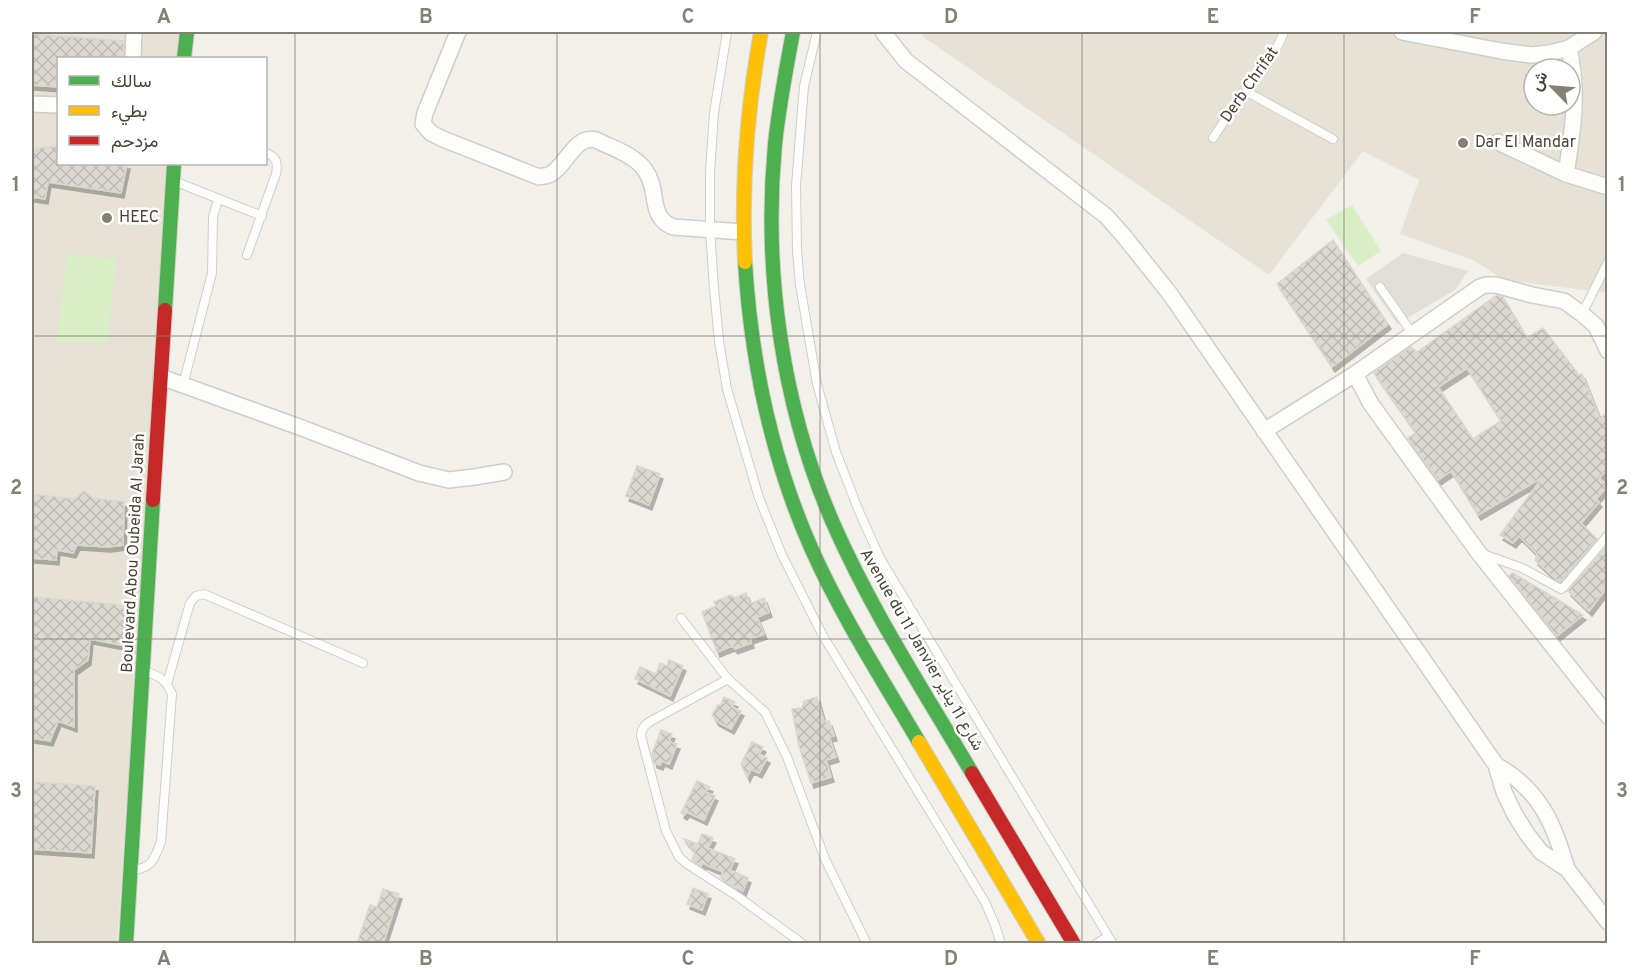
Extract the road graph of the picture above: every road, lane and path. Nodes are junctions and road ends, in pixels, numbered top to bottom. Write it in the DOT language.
graph roads {
  1 [pos="134,32"];
  2 [pos="188,32"];
  3 [pos="458,32"];
  4 [pos="727,32"];
  5 [pos="761,32"];
  6 [pos="793,32"];
  7 [pos="817,32"];
  8 [pos="883,32"];
  9 [pos="1284,32"];
  10 [pos="1402,32"];
  11 [pos="1594,32"];
  12 [pos="1569,48"];
  13 [pos="133,57"];
  14 [pos="184,57"];
  15 [pos="1247,92"];
  16 [pos="32,104"];
  17 [pos="57,105"];
  18 [pos="1213,138"];
  19 [pos="1333,139"];
  20 [pos="1498,142"];
  21 [pos="267,154"];
  22 [pos="174,165"];
  23 [pos="1566,174"];
  24 [pos="173,181"];
  25 [pos="1608,187"];
  26 [pos="218,199"];
  27 [pos="262,216"];
  28 [pos="710,230"];
  29 [pos="743,231"];
  30 [pos="248,255"];
  31 [pos="1608,262"];
  32 [pos="1380,287"];
  33 [pos="1582,314"];
  34 [pos="1412,333"];
  35 [pos="1608,351"];
  36 [pos="1355,374"];
  37 [pos="161,377"];
  38 [pos="183,385"];
  39 [pos="1264,431"];
  40 [pos="504,472"];
  41 [pos="1608,535"];
  42 [pos="1478,552"];
  43 [pos="681,618"];
  44 [pos="363,663"];
  45 [pos="144,670"];
  46 [pos="728,679"];
  47 [pos="168,684"];
  48 [pos="1608,716"];
  49 [pos="1496,765"];
  50 [pos="1567,869"];
  51 [pos="131,870"];
  52 [pos="1607,919"];
  53 [pos="1108,936"];
  54 [pos="1039,943"];
  55 [pos="126,944"];
  56 [pos="803,944"];
  57 [pos="867,944"];
  58 [pos="1001,944"];
  59 [pos="1074,944"];
  60 [pos="1096,944"];
  61 [pos="1113,944"];
  1 -- 13 [label="street"];
  2 -- 14 [label="main road"];
  3 -- 28 [label="street"];
  4 -- 28 [label="lane"];
  5 -- 29 [label="main road"];
  6 -- 59 [label="main road, Avenue du 11 Janvier شارع 11 يناير"];
  7 -- 53 [label="lane"];
  8 -- 39 [label="street"];
  9 -- 15 [label="lane, Derb Chrifat"];
  10 -- 12 [label="street"];
  11 -- 12 [label="street"];
  12 -- 23 [label="street"];
  15 -- 18 [label="lane, Derb Chrifat"];
  15 -- 19 [label="lane"];
  16 -- 17 [label="street"];
  20 -- 23 [label="street"];
  21 -- 27 [label="lane"];
  22 -- 24 [label="main road, Boulevard Abou Oubeida Al Jarah"];
  23 -- 25 [label="street"];
  24 -- 26 [label="lane"];
  24 -- 37 [label="main road, Boulevard Abou Oubeida Al Jarah"];
  26 -- 27 [label="lane"];
  26 -- 38 [label="lane"];
  27 -- 30 [label="lane"];
  28 -- 29 [label="street"];
  28 -- 58 [label="lane"];
  29 -- 54 [label="main road"];
  31 -- 33 [label="lane"];
  32 -- 34 [label="lane"];
  33 -- 34 [label="street"];
  33 -- 35 [label="street"];
  34 -- 36 [label="street"];
  36 -- 39 [label="street"];
  36 -- 42 [label="street"];
  37 -- 38 [label="street"];
  37 -- 45 [label="main road, Boulevard Abou Oubeida Al Jarah"];
  38 -- 40 [label="street"];
  39 -- 49 [label="street"];
  41 -- 42 [label="lane"];
  42 -- 48 [label="street"];
  43 -- 46 [label="lane"];
  44 -- 47 [label="lane"];
  45 -- 47 [label="lane"];
  45 -- 51 [label="main road, Boulevard Abou Oubeida Al Jarah"];
  46 -- 56 [label="lane"];
  46 -- 57 [label="lane"];
  47 -- 51 [label="lane"];
  49 -- 50 [label="street"];
  49 -- 50 [label="street"];
  50 -- 52 [label="street"];
  51 -- 55 [label="main road, Boulevard Abou Oubeida Al Jarah"];
  53 -- 60 [label="lane"];
  53 -- 61 [label="lane"];
}
